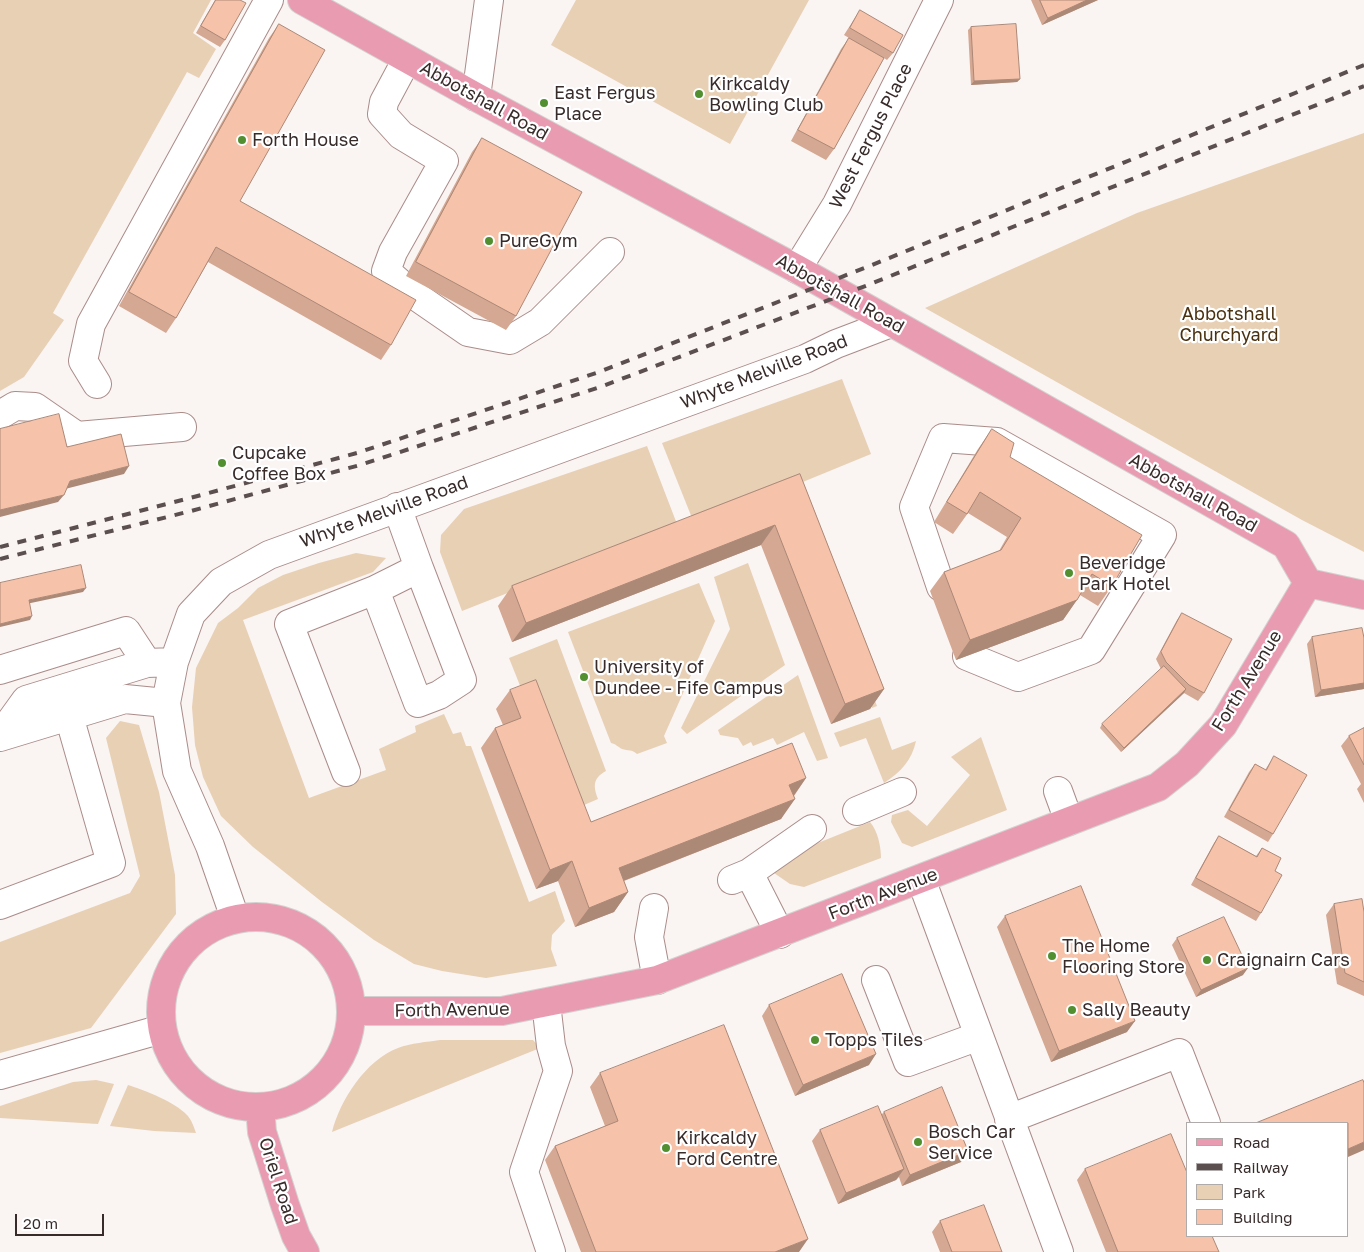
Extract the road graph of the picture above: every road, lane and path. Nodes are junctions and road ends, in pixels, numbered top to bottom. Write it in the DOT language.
graph roads {
  1 [pos="269,0"];
  2 [pos="302,0"];
  3 [pos="490,0"];
  4 [pos="940,0"];
  5 [pos="407,59"];
  6 [pos="476,97"];
  7 [pos="610,252"];
  8 [pos="797,269"];
  9 [pos="891,323"];
  10 [pos="97,384"];
  11 [pos="7,410"];
  12 [pos="182,427"];
  13 [pos="397,507"];
  14 [pos="419,568"];
  15 [pos="1308,583"];
  16 [pos="941,587"];
  17 [pos="375,590"];
  18 [pos="1364,595"];
  19 [pos="967,656"];
  20 [pos="174,662"];
  21 [pos="146,663"];
  22 [pos="0,670"];
  23 [pos="166,704"];
  24 [pos="69,716"];
  25 [pos="0,736"];
  26 [pos="346,772"];
  27 [pos="1058,791"];
  28 [pos="902,792"];
  29 [pos="857,812"];
  30 [pos="1069,821"];
  31 [pos="812,829"];
  32 [pos="921,879"];
  33 [pos="0,905"];
  34 [pos="654,908"];
  35 [pos="235,918"];
  36 [pos="780,934"];
  37 [pos="657,980"];
  38 [pos="876,980"];
  39 [pos="546,1003"];
  40 [pos="351,1011"];
  41 [pos="162,1029"];
  42 [pos="978,1036"];
  43 [pos="0,1075"];
  44 [pos="260,1107"];
  45 [pos="1009,1120"];
  46 [pos="1206,1122"];
  47 [pos="305,1252"];
  48 [pos="551,1252"];
  49 [pos="1060,1252"];
  1 -- 10 [label="street"];
  2 -- 5 [label="main road, Abbotshall Road"];
  3 -- 6 [label="street"];
  4 -- 8 [label="street, West Fergus Place"];
  5 -- 6 [label="main road, Abbotshall Road"];
  5 -- 7 [label="street"];
  6 -- 8 [label="main road, Abbotshall Road"];
  8 -- 9 [label="main road, Abbotshall Road"];
  9 -- 13 [label="street, Whyte Melville Road"];
  9 -- 15 [label="main road, Abbotshall Road"];
  11 -- 12 [label="street"];
  13 -- 14 [label="street"];
  13 -- 20 [label="street, Whyte Melville Road"];
  14 -- 17 [label="street"];
  14 -- 17 [label="street"];
  15 -- 18 [label="main road"];
  15 -- 30 [label="main road, Forth Avenue"];
  16 -- 19 [label="street"];
  17 -- 26 [label="street"];
  20 -- 21 [label="street"];
  20 -- 23 [label="street, Whyte Melville Road"];
  21 -- 22 [label="street"];
  21 -- 25 [label="street"];
  23 -- 24 [label="street"];
  23 -- 35 [label="street, Whyte Melville Road"];
  24 -- 25 [label="street"];
  24 -- 33 [label="street"];
  27 -- 30 [label="street"];
  28 -- 29 [label="street"];
  30 -- 32 [label="main road, Forth Avenue"];
  31 -- 36 [label="street"];
  32 -- 36 [label="main road, Forth Avenue"];
  32 -- 42 [label="street"];
  34 -- 37 [label="street"];
  35 -- 40 [label="main road"];
  35 -- 41 [label="main road"];
  36 -- 37 [label="main road, Forth Avenue"];
  37 -- 39 [label="main road, Forth Avenue"];
  38 -- 42 [label="street"];
  39 -- 40 [label="main road, Forth Avenue"];
  39 -- 48 [label="street"];
  40 -- 44 [label="main road"];
  41 -- 43 [label="street"];
  41 -- 44 [label="main road"];
  42 -- 45 [label="street"];
  44 -- 47 [label="main road, Oriel Road"];
  45 -- 46 [label="street"];
  45 -- 49 [label="street"];
}
